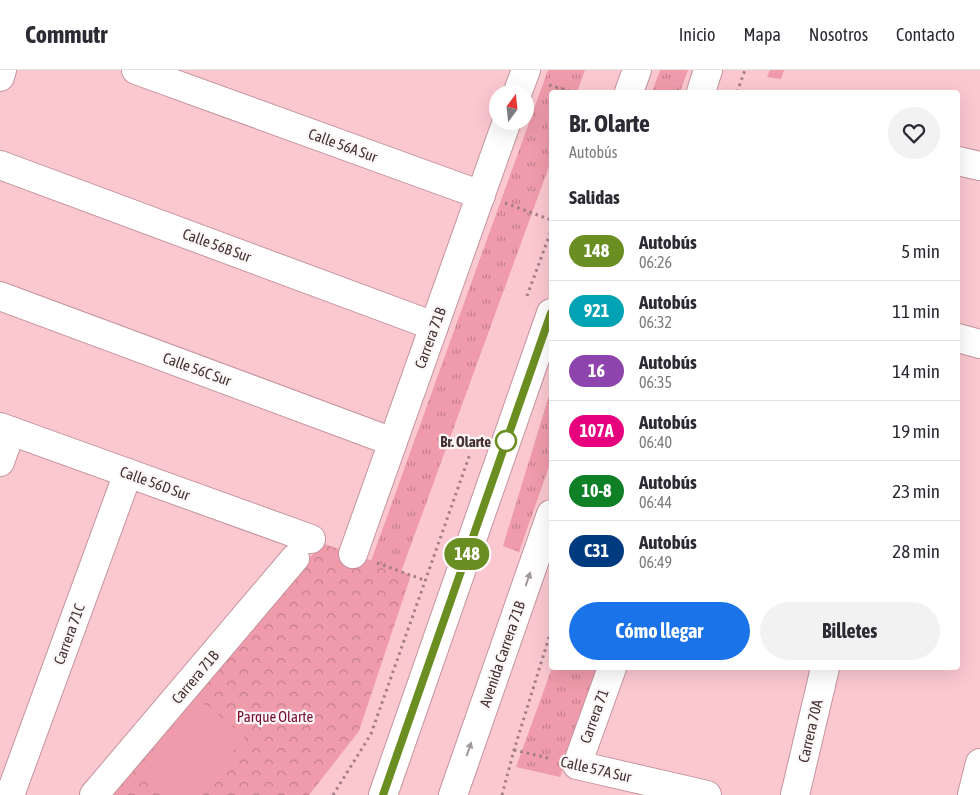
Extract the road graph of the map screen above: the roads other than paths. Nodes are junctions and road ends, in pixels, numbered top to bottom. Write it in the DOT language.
graph roads {
  1 [pos="2,70"];
  2 [pos="136,70"];
  3 [pos="637,70"];
  4 [pos="708,70"];
  5 [pos="0,77"];
  6 [pos="630,90"];
  7 [pos="701,90"];
  8 [pos="505,130"];
  9 [pos="960,161"];
  10 [pos="0,165"];
  11 [pos="980,166"];
  12 [pos="481,194"];
  13 [pos="0,296"];
  14 [pos="549,319"];
  15 [pos="434,326"];
  16 [pos="960,339"];
  17 [pos="980,344"];
  18 [pos="6,429"];
  19 [pos="393,442"];
  20 [pos="0,462"];
  21 [pos="128,473"];
  22 [pos="549,520"];
  23 [pos="303,548"];
  24 [pos="353,554"];
  25 [pos="611,670"];
  26 [pos="825,670"];
  27 [pos="980,763"];
  28 [pos="577,765"];
  29 [pos="10,795"];
  30 [pos="94,795"];
  31 [pos="383,795"];
  32 [pos="453,795"];
  33 [pos="707,795"];
  34 [pos="795,795"];
  35 [pos="972,795"];
  1 -- 5 [label="street"];
  2 -- 12 [label="street, Calle 56A Sur"];
  3 -- 6 [label="street"];
  4 -- 7 [label="street"];
  8 -- 12 [label="street, Carrera 71B"];
  9 -- 11 [label="street"];
  10 -- 15 [label="street, Calle 56B Sur"];
  12 -- 15 [label="street, Carrera 71B"];
  13 -- 19 [label="street, Calle 56C Sur"];
  14 -- 31 [label="street"];
  15 -- 19 [label="street, Carrera 71B"];
  16 -- 17 [label="street"];
  18 -- 20 [label="street"];
  18 -- 21 [label="street, Calle 56D Sur"];
  19 -- 24 [label="street, Carrera 71B"];
  21 -- 23 [label="street, Calle 56D Sur"];
  21 -- 29 [label="street, Carrera 71C"];
  32 -- 22 [label="street, Avenida Carrera 71B, one-way"];
  23 -- 30 [label="street, Carrera 71B"];
  25 -- 28 [label="street, Carrera 71"];
  26 -- 34 [label="street, Carrera 70A"];
  27 -- 35 [label="street"];
  28 -- 33 [label="street, Calle 57A Sur"];
}
